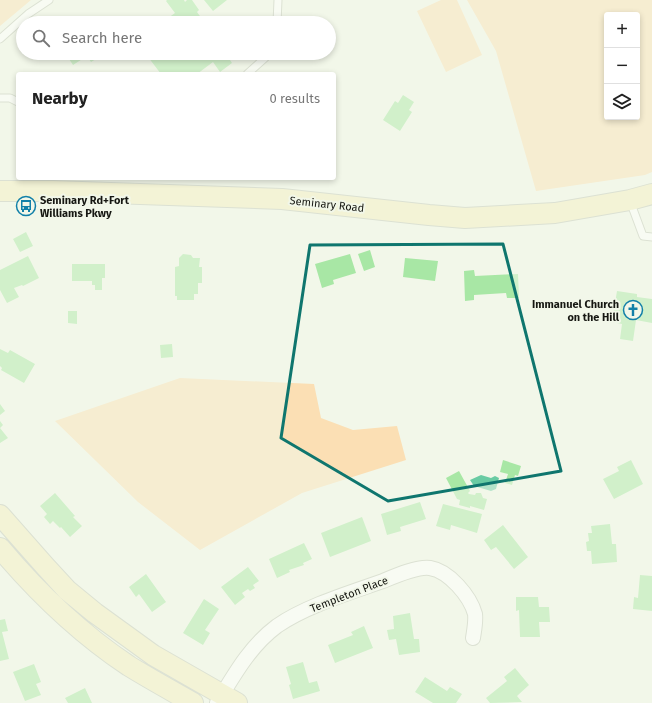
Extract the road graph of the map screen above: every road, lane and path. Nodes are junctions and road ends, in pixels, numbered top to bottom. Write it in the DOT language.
graph roads {
  1 [pos="49,0"];
  2 [pos="278,0"];
  3 [pos="26,16"];
  4 [pos="277,16"];
  5 [pos="16,25"];
  6 [pos="0,39"];
  7 [pos="262,60"];
  8 [pos="249,72"];
  9 [pos="0,98"];
  10 [pos="16,101"];
  11 [pos="13,189"];
  12 [pos="652,194"];
  13 [pos="630,200"];
  14 [pos="652,236"];
  15 [pos="0,515"];
  16 [pos="0,548"];
  17 [pos="473,638"];
  18 [pos="225,700"];
  19 [pos="193,703"];
  1 -- 3 [label="lane"];
  2 -- 4 [label="lane"];
  5 -- 6 [label="lane"];
  7 -- 8 [label="lane"];
  9 -- 10 [label="lane"];
  11 -- 13 [label="main road, Seminary Road"];
  12 -- 13 [label="main road, Seminary Road"];
  13 -- 14 [label="lane"];
  15 -- 18 [label="main road"];
  16 -- 19 [label="main road"];
  17 -- 18 [label="street, Templeton Place"];
}
